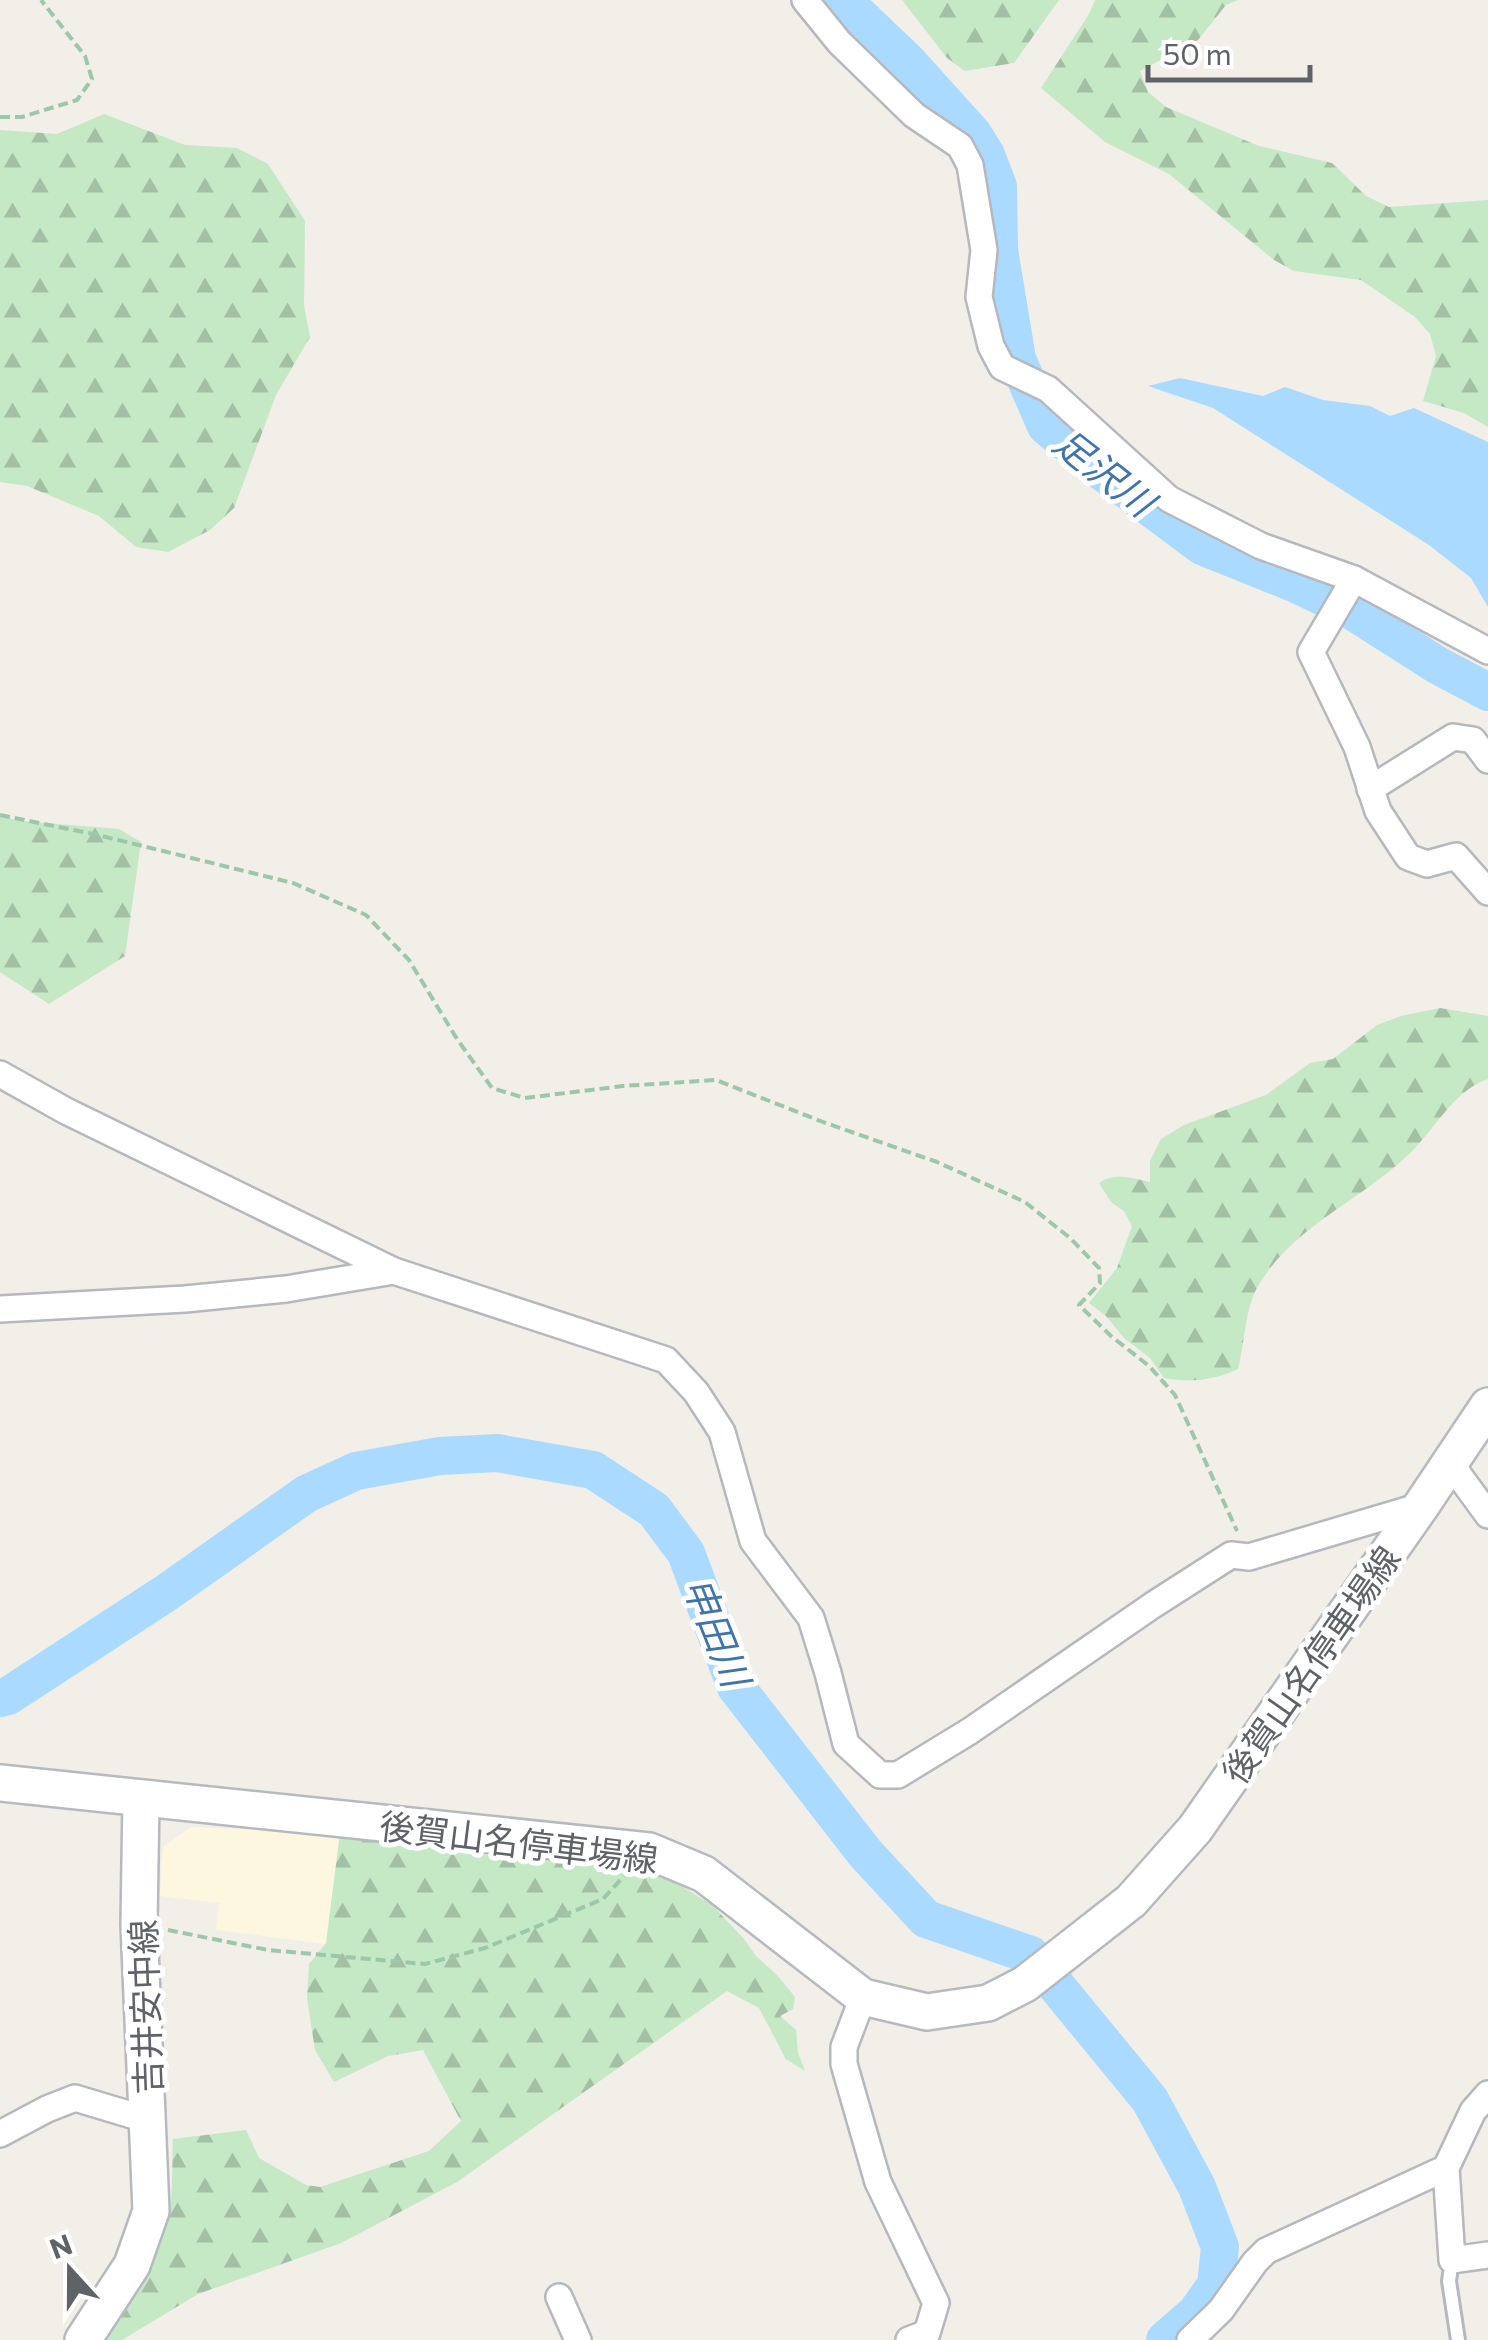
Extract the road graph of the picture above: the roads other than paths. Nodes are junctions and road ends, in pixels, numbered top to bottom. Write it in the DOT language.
graph roads {
  1 [pos="805,0"];
  2 [pos="1354,579"];
  3 [pos="1488,651"];
  4 [pos="1488,760"];
  5 [pos="1370,789"];
  6 [pos="1488,892"];
  7 [pos="0,1074"];
  8 [pos="394,1271"];
  9 [pos="0,1308"];
  10 [pos="1488,1406"];
  11 [pos="1450,1463"];
  12 [pos="1422,1506"];
  13 [pos="1488,1515"];
  14 [pos="0,1783"];
  15 [pos="142,1798"];
  16 [pos="864,1998"];
  17 [pos="1488,2094"];
  18 [pos="148,2120"];
  19 [pos="0,2134"];
  20 [pos="1446,2168"];
  21 [pos="1488,2255"];
  22 [pos="1452,2260"];
  23 [pos="559,2297"];
  24 [pos="921,2338"];
  25 [pos="83,2340"];
  26 [pos="578,2340"];
  27 [pos="1190,2340"];
  28 [pos="1458,2340"];
  1 -- 2 [label="street"];
  2 -- 3 [label="street"];
  2 -- 5 [label="street"];
  4 -- 5 [label="street"];
  5 -- 6 [label="street"];
  7 -- 8 [label="street"];
  8 -- 9 [label="street"];
  8 -- 12 [label="street"];
  10 -- 11 [label="main road, 後賀山名停車場線"];
  11 -- 12 [label="main road, 後賀山名停車場線"];
  11 -- 13 [label="street"];
  12 -- 16 [label="main road, 後賀山名停車場線"];
  14 -- 15 [label="main road"];
  15 -- 16 [label="main road, 後賀山名停車場線"];
  15 -- 18 [label="main road, 吉井安中線"];
  16 -- 24 [label="street"];
  17 -- 20 [label="street"];
  18 -- 19 [label="street"];
  18 -- 25 [label="main road, 吉井安中線"];
  20 -- 22 [label="street"];
  20 -- 27 [label="street"];
  21 -- 22 [label="street"];
  22 -- 28 [label="lane"];
  23 -- 26 [label="street"];
}
